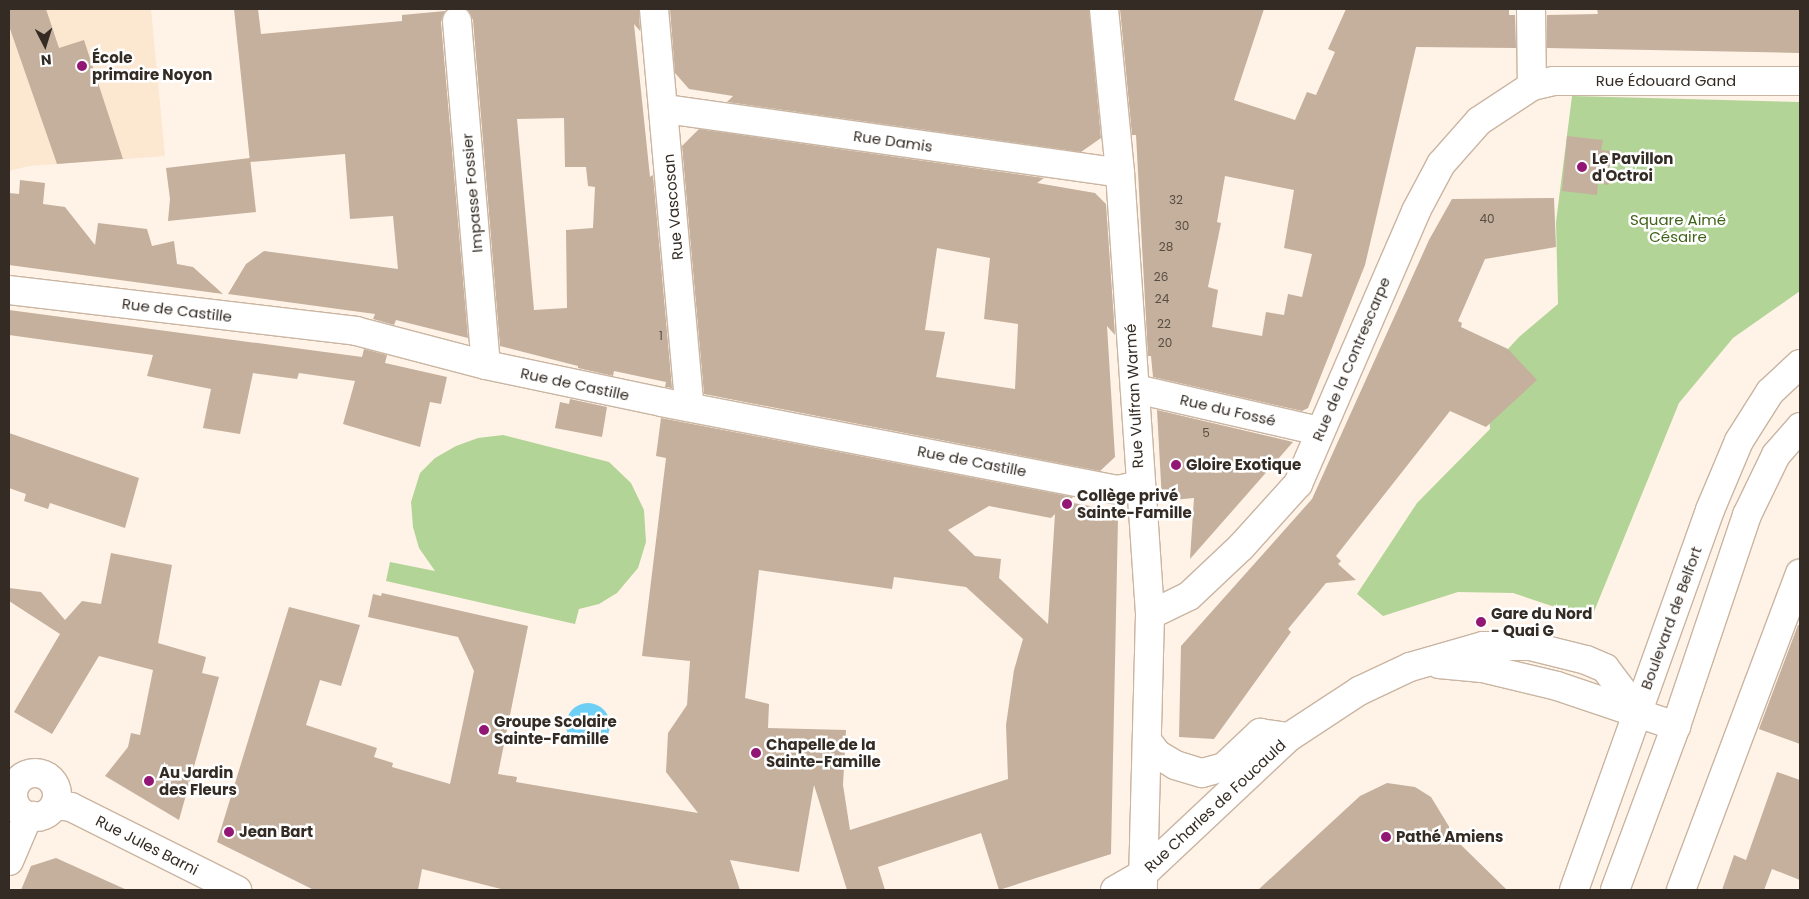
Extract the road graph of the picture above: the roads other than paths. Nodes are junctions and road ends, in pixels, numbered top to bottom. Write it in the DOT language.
graph roads {
  1 [pos="654,9"];
  2 [pos="1104,9"];
  3 [pos="1531,9"];
  4 [pos="457,21"];
  5 [pos="1800,81"];
  6 [pos="1532,86"];
  7 [pos="666,109"];
  8 [pos="1120,173"];
  9 [pos="9,290"];
  10 [pos="1800,364"];
  11 [pos="486,365"];
  12 [pos="1136,389"];
  13 [pos="689,406"];
  14 [pos="1800,427"];
  15 [pos="1320,431"];
  16 [pos="1139,486"];
  17 [pos="1800,574"];
  18 [pos="1150,615"];
  19 [pos="1637,710"];
  20 [pos="1676,726"];
  21 [pos="1289,737"];
  22 [pos="1148,742"];
  23 [pos="9,764"];
  24 [pos="34,773"];
  25 [pos="28,804"];
  26 [pos="9,861"];
  27 [pos="1143,882"];
  28 [pos="237,890"];
  29 [pos="1115,890"];
  30 [pos="1574,890"];
  31 [pos="1615,890"];
  32 [pos="1681,890"];
  1 -- 7 [label="street, Rue Vascosan"];
  2 -- 8 [label="street, Rue Vulfran Warmé"];
  3 -- 6 [label="street"];
  4 -- 11 [label="street, Impasse Fossier"];
  5 -- 6 [label="street, Rue Édouard Gand"];
  6 -- 15 [label="street, Rue de la Contrescarpe"];
  7 -- 8 [label="street, Rue Damis"];
  7 -- 13 [label="street, Rue Vascosan"];
  8 -- 12 [label="street, Rue Vulfran Warmé"];
  9 -- 11 [label="street, Rue de Castille"];
  10 -- 19 [label="street, Boulevard de Belfort"];
  11 -- 13 [label="street, Rue de Castille"];
  12 -- 15 [label="street, Rue du Fossé"];
  12 -- 16 [label="street, Rue Vulfran Warmé"];
  13 -- 16 [label="street, Rue de Castille"];
  14 -- 20 [label="street"];
  15 -- 18 [label="street, Rue de la Contrescarpe"];
  16 -- 18 [label="street, Rue Vulfran Warmé"];
  17 -- 32 [label="street"];
  18 -- 22 [label="street, Rue Vulfran Warmé"];
  19 -- 20 [label="street, Rue Charles de Foucauld"];
  19 -- 21 [label="street, Rue Charles de Foucauld"];
  19 -- 30 [label="street, Boulevard de Belfort"];
  20 -- 31 [label="street"];
  21 -- 22 [label="street, Rue Charles de Foucauld"];
  21 -- 27 [label="street, Rue Charles de Foucauld"];
  22 -- 27 [label="street, Rue Vulfran Warmé"];
  23 -- 24 [label="street"];
  24 -- 25 [label="street"];
  24 -- 25 [label="street"];
  25 -- 26 [label="street"];
  25 -- 28 [label="street, Rue Jules Barni"];
  27 -- 29 [label="street, Rue Charles de Foucauld"];
}
